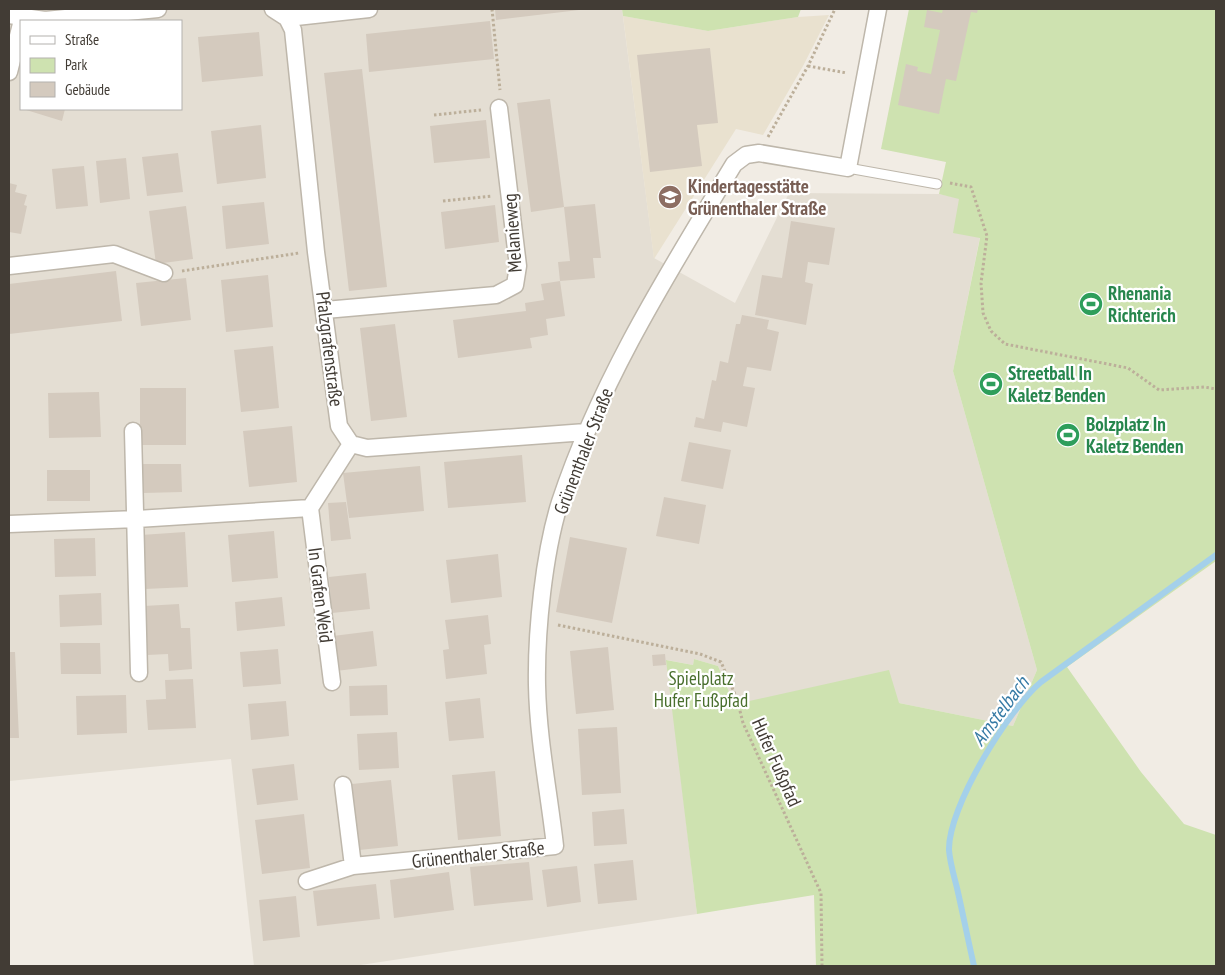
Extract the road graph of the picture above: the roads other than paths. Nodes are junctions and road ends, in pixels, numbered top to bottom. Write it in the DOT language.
graph roads {
  1 [pos="158,9"];
  2 [pos="272,9"];
  3 [pos="369,9"];
  4 [pos="878,9"];
  5 [pos="287,18"];
  6 [pos="19,19"];
  7 [pos="9,72"];
  8 [pos="499,108"];
  9 [pos="848,168"];
  10 [pos="937,184"];
  11 [pos="9,266"];
  12 [pos="164,273"];
  13 [pos="325,310"];
  14 [pos="133,431"];
  15 [pos="586,432"];
  16 [pos="351,444"];
  17 [pos="310,508"];
  18 [pos="137,520"];
  19 [pos="9,524"];
  20 [pos="139,673"];
  21 [pos="332,682"];
  22 [pos="343,785"];
  23 [pos="353,866"];
  24 [pos="307,881"];
  1 -- 6 [label="street"];
  2 -- 5 [label="street"];
  3 -- 5 [label="street"];
  4 -- 9 [label="street"];
  5 -- 13 [label="street, Pfalzgrafenstraße"];
  6 -- 7 [label="street"];
  8 -- 13 [label="street, Melanieweg"];
  9 -- 10 [label="lane"];
  9 -- 15 [label="street, Grünenthaler Straße"];
  11 -- 12 [label="street"];
  13 -- 16 [label="street, Pfalzgrafenstraße"];
  14 -- 18 [label="street"];
  15 -- 16 [label="street"];
  15 -- 23 [label="street, Grünenthaler Straße"];
  16 -- 17 [label="street"];
  17 -- 18 [label="street"];
  17 -- 21 [label="street, In Grafen Weid"];
  18 -- 19 [label="street"];
  18 -- 20 [label="street"];
  22 -- 23 [label="street"];
  23 -- 24 [label="street, Grünenthaler Straße"];
}
